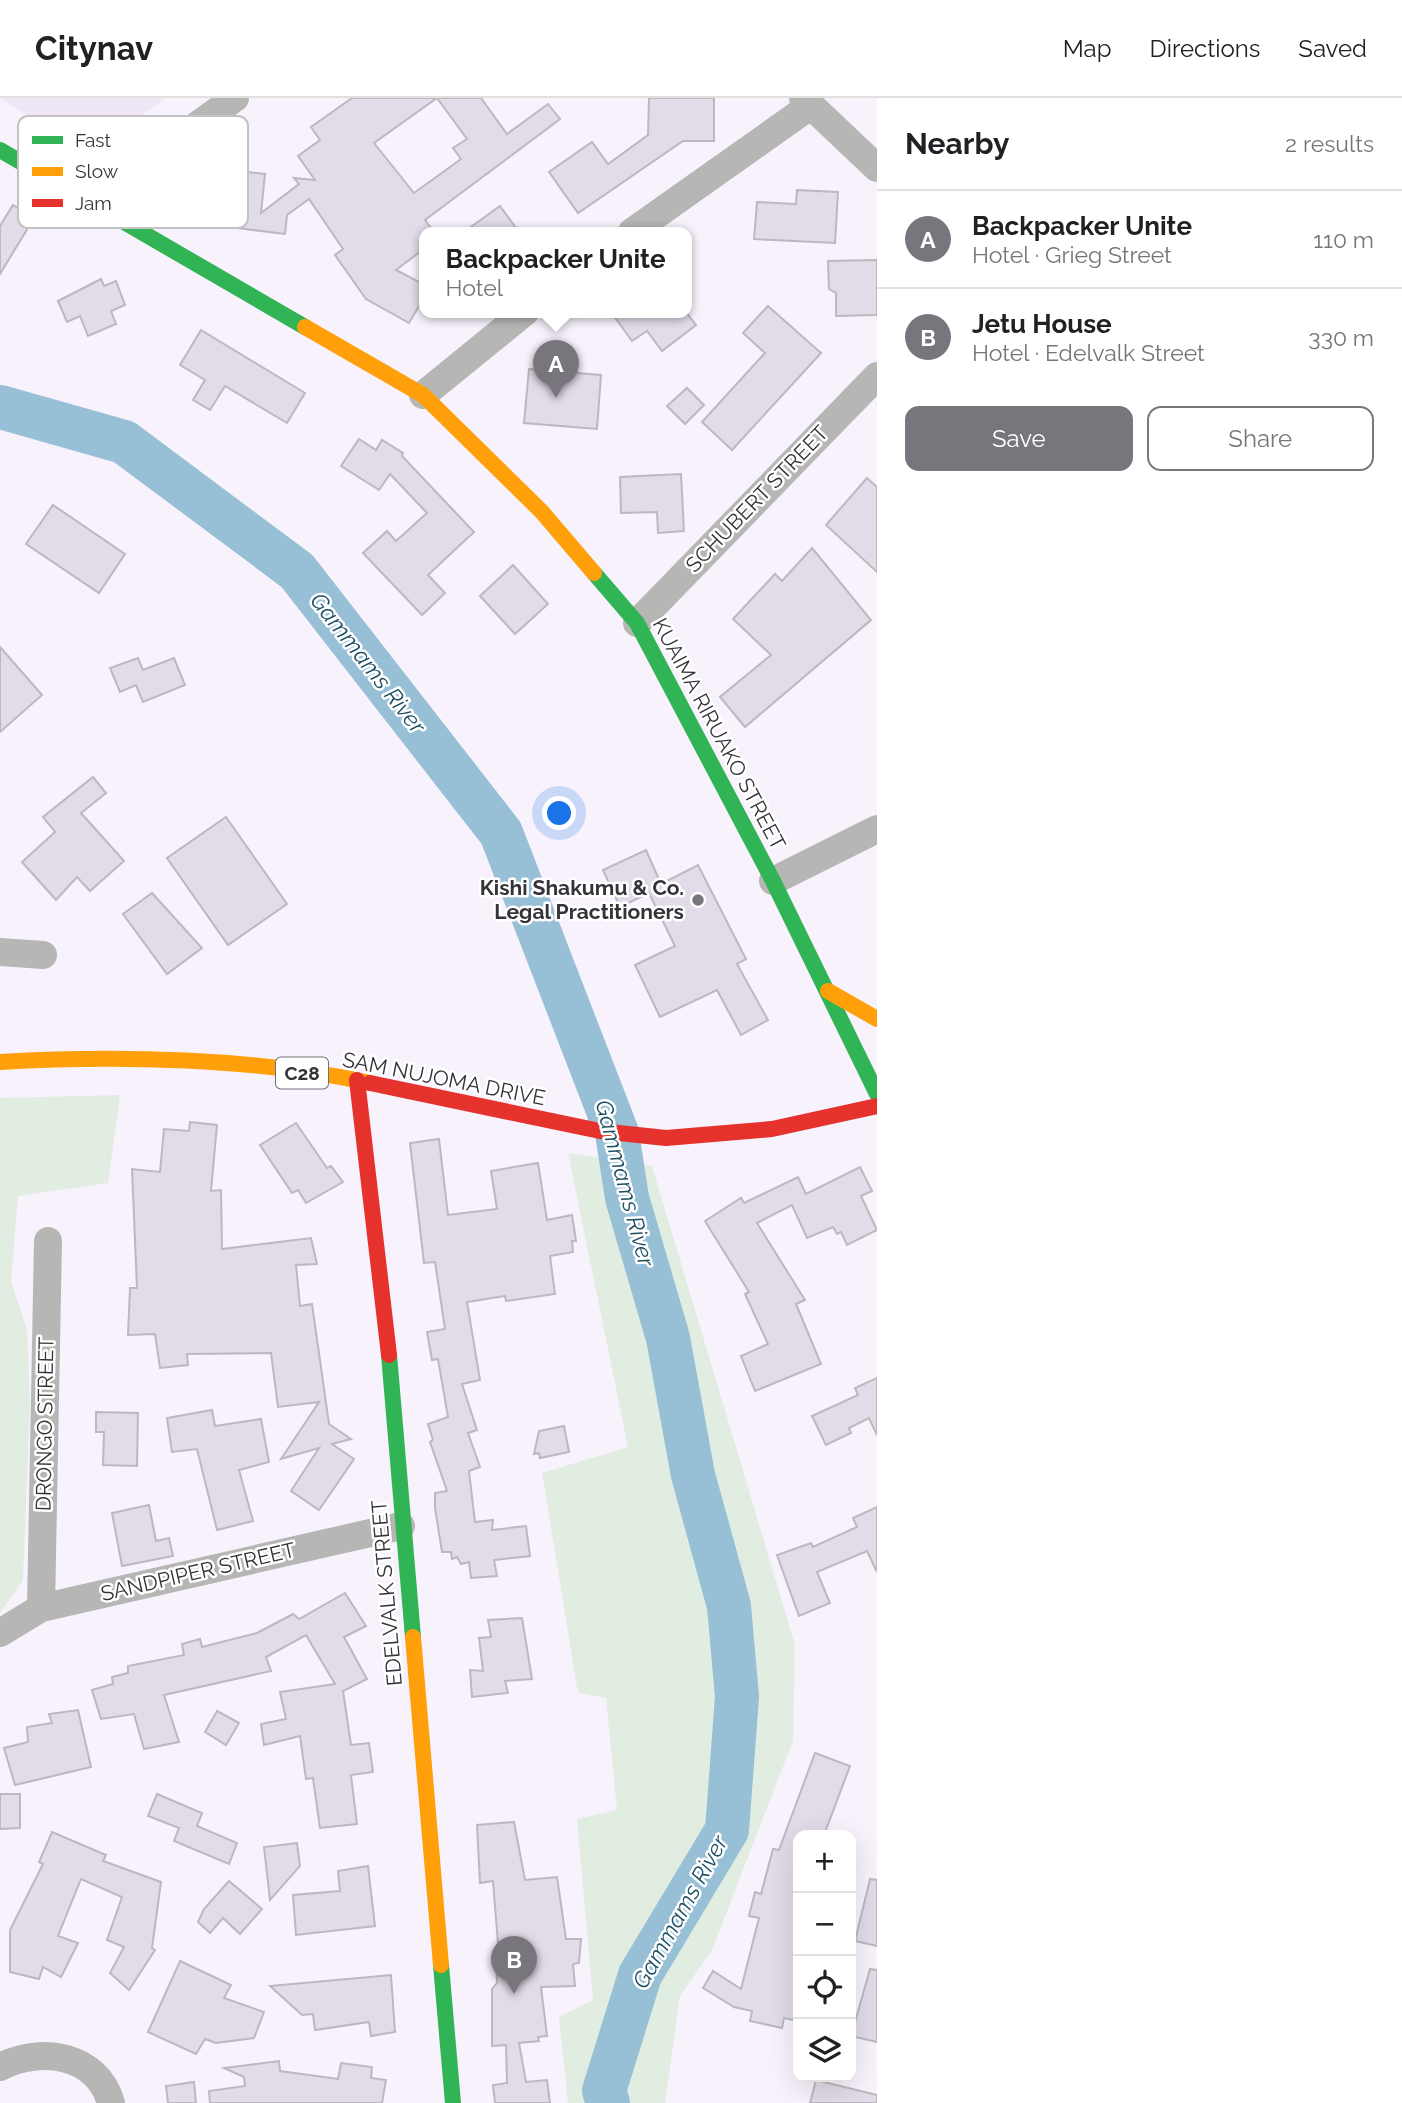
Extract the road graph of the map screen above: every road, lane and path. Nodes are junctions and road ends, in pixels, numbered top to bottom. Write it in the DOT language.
graph roads {
  1 [pos="235,98"];
  2 [pos="806,102"];
  3 [pos="210,116"];
  4 [pos="0,150"];
  5 [pos="18,160"];
  6 [pos="877,168"];
  7 [pos="639,227"];
  8 [pos="135,228"];
  9 [pos="518,318"];
  10 [pos="877,376"];
  11 [pos="423,395"];
  12 [pos="637,622"];
  13 [pos="877,829"];
  14 [pos="773,881"];
  15 [pos="0,952"];
  16 [pos="43,955"];
  17 [pos="828,991"];
  18 [pos="877,1019"];
  19 [pos="0,1062"];
  20 [pos="357,1080"];
  21 [pos="877,1094"];
  22 [pos="877,1106"];
  23 [pos="48,1241"];
  24 [pos="401,1526"];
  25 [pos="41,1608"];
  26 [pos="0,1633"];
  27 [pos="0,2067"];
  28 [pos="111,2103"];
  29 [pos="453,2103"];
  1 -- 3 [label="street"];
  2 -- 6 [label="street"];
  2 -- 7 [label="street"];
  4 -- 5 [label="main road, KUAIMA RIRUAKO STREET"];
  8 -- 11 [label="main road, KUAIMA RIRUAKO STREET"];
  9 -- 11 [label="street"];
  10 -- 12 [label="street, SCHUBERT STREET"];
  11 -- 12 [label="main road, KUAIMA RIRUAKO STREET"];
  12 -- 14 [label="main road, KUAIMA RIRUAKO STREET"];
  13 -- 14 [label="street"];
  14 -- 17 [label="main road, KUAIMA RIRUAKO STREET"];
  15 -- 16 [label="street"];
  17 -- 18 [label="main road"];
  17 -- 21 [label="main road, KUAIMA RIRUAKO STREET"];
  19 -- 20 [label="main road, SAM NUJOMA DRIVE / C28"];
  20 -- 22 [label="main road, SAM NUJOMA DRIVE / C28"];
  20 -- 24 [label="main road, EDELVALK STREET"];
  23 -- 25 [label="street, DRONGO STREET"];
  24 -- 25 [label="street, SANDPIPER STREET"];
  24 -- 29 [label="main road, EDELVALK STREET"];
  25 -- 26 [label="street, SANDPIPER STREET"];
  27 -- 28 [label="street"];
}
